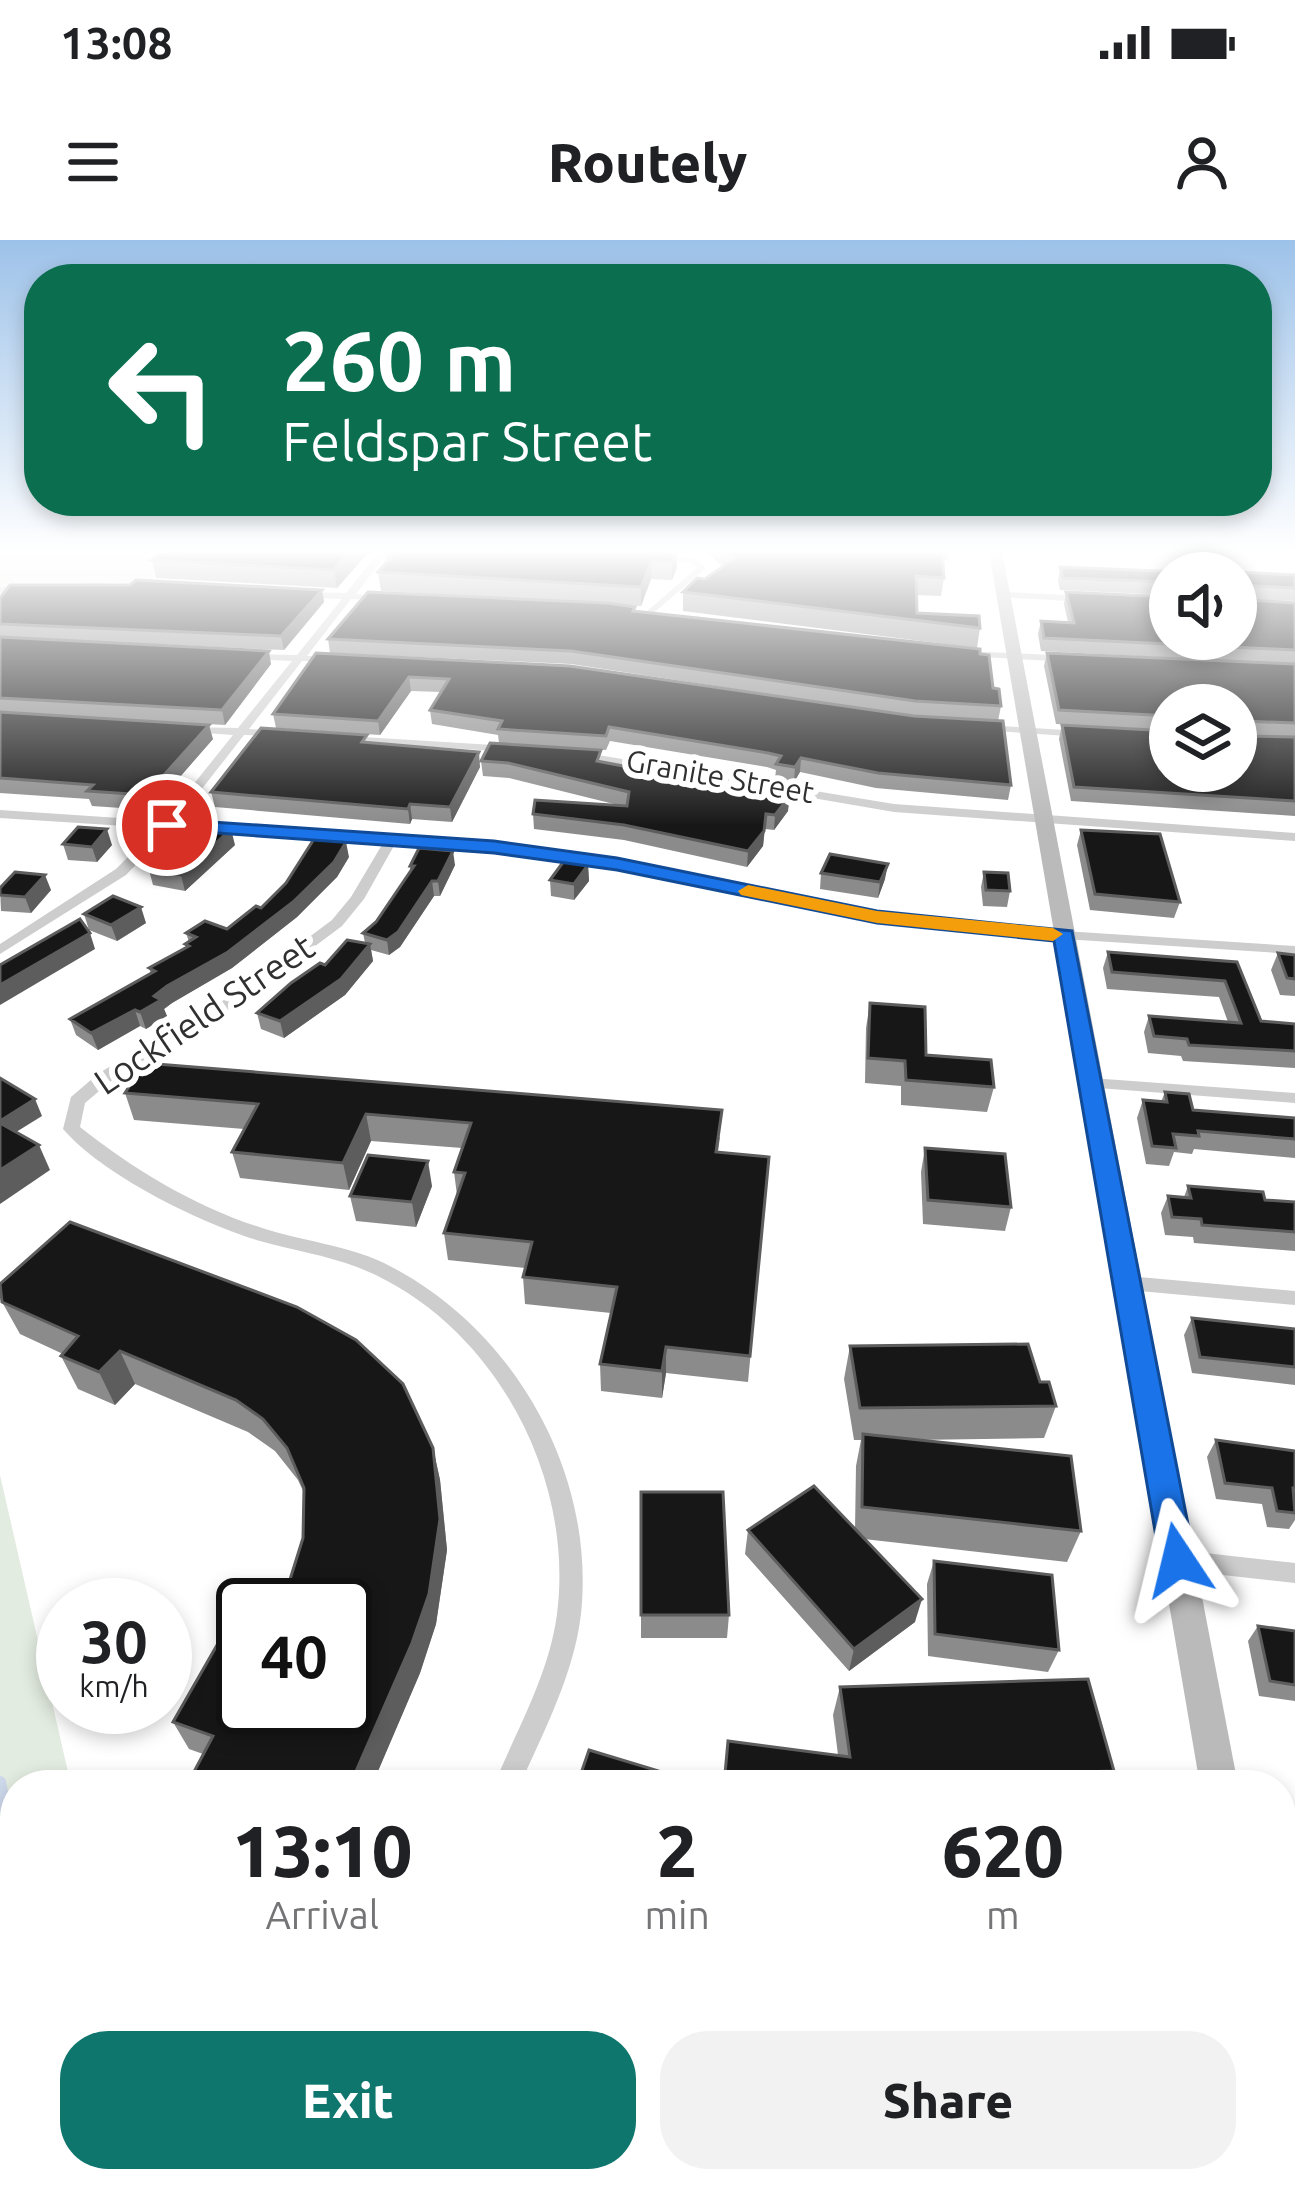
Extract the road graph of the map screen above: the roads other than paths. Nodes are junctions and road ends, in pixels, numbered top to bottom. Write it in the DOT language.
graph roads {
  1 [pos="310,643"];
  2 [pos="1010,643"];
  3 [pos="952,653"];
  4 [pos="229,654"];
  5 [pos="1012,656"];
  6 [pos="298,658"];
  7 [pos="344,660"];
  8 [pos="1095,661"];
  9 [pos="966,727"];
  10 [pos="166,728"];
  11 [pos="1027,730"];
  12 [pos="237,732"];
  13 [pos="1101,735"];
  14 [pos="304,736"];
  15 [pos="326,737"];
  16 [pos="527,751"];
  17 [pos="571,754"];
  18 [pos="0,814"];
  19 [pos="1043,821"];
  20 [pos="167,825"];
  21 [pos="1295,837"];
  22 [pos="392,838"];
  23 [pos="0,933"];
  24 [pos="28,935"];
  25 [pos="1064,935"];
  26 [pos="0,950"];
  27 [pos="1295,950"];
  28 [pos="1091,1083"];
  29 [pos="1295,1098"];
  30 [pos="1128,1283"];
  31 [pos="1295,1298"];
  32 [pos="1178,1560"];
  33 [pos="1295,1573"];
  34 [pos="514,1770"];
  35 [pos="1217,1770"];
  1 -- 6 [label="street"];
  2 -- 5 [label="street"];
  3 -- 5 [label="street"];
  4 -- 6 [label="street"];
  5 -- 8 [label="street"];
  5 -- 11 [label="street"];
  6 -- 7 [label="street"];
  6 -- 12 [label="street"];
  9 -- 11 [label="street"];
  10 -- 12 [label="street"];
  11 -- 13 [label="street"];
  11 -- 19 [label="street"];
  12 -- 14 [label="street"];
  12 -- 20 [label="street"];
  15 -- 16 [label="street"];
  17 -- 19 [label="street, Granite Street"];
  18 -- 20 [label="street"];
  19 -- 21 [label="street, Granite Street"];
  19 -- 25 [label="street"];
  20 -- 22 [label="street"];
  20 -- 24 [label="street"];
  22 -- 25 [label="street"];
  22 -- 34 [label="street, Lockfield Street"];
  23 -- 24 [label="street"];
  24 -- 26 [label="street"];
  25 -- 27 [label="street"];
  25 -- 28 [label="street"];
  28 -- 29 [label="street"];
  28 -- 30 [label="street"];
  30 -- 31 [label="street"];
  30 -- 32 [label="street"];
  32 -- 33 [label="street"];
  32 -- 35 [label="street"];
}
